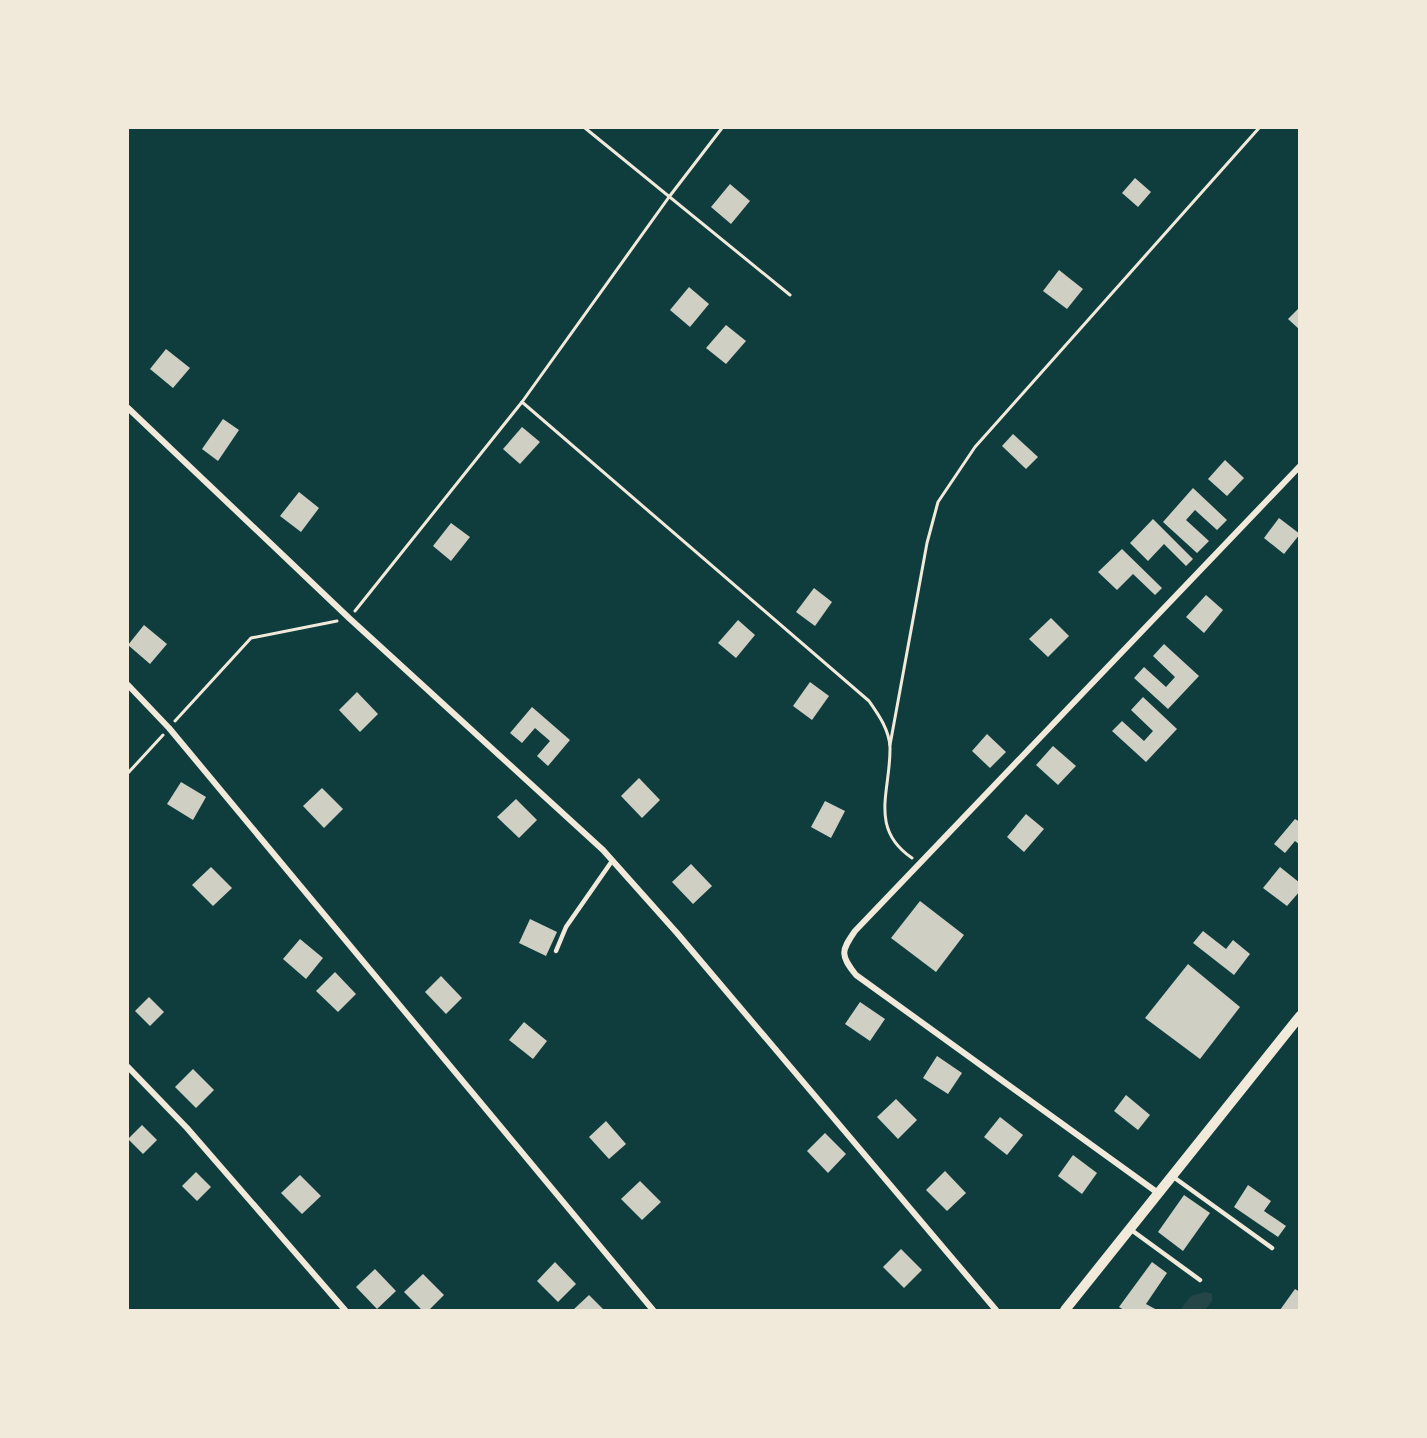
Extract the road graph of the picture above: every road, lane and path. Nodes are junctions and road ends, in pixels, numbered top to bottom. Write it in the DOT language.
graph roads {
  1 [pos="585,128"];
  2 [pos="722,128"];
  3 [pos="1259,128"];
  4 [pos="669,197"];
  5 [pos="790,295"];
  6 [pos="522,402"];
  7 [pos="128,408"];
  8 [pos="1299,466"];
  9 [pos="349,618"];
  10 [pos="128,685"];
  11 [pos="169,728"];
  12 [pos="890,745"];
  13 [pos="128,773"];
  14 [pos="612,861"];
  15 [pos="919,863"];
  16 [pos="556,951"];
  17 [pos="1299,1015"];
  18 [pos="128,1067"];
  19 [pos="1176,1172"];
  20 [pos="1158,1193"];
  21 [pos="1130,1229"];
  22 [pos="1272,1248"];
  23 [pos="1200,1280"];
  24 [pos="345,1311"];
  25 [pos="653,1311"];
  26 [pos="996,1311"];
  27 [pos="1065,1311"];
  1 -- 4 [label="path"];
  2 -- 4 [label="path"];
  3 -- 12 [label="path"];
  4 -- 5 [label="path"];
  4 -- 6 [label="path"];
  6 -- 9 [label="path"];
  6 -- 12 [label="path"];
  7 -- 9 [label="street"];
  8 -- 15 [label="street"];
  9 -- 11 [label="path"];
  9 -- 14 [label="street"];
  10 -- 11 [label="street"];
  11 -- 13 [label="path"];
  11 -- 25 [label="street"];
  12 -- 15 [label="path"];
  14 -- 16 [label="lane"];
  14 -- 26 [label="street"];
  15 -- 20 [label="street"];
  17 -- 19 [label="street"];
  18 -- 24 [label="street"];
  19 -- 20 [label="street"];
  19 -- 22 [label="lane"];
  20 -- 21 [label="street"];
  21 -- 23 [label="lane"];
  21 -- 27 [label="street"];
}
